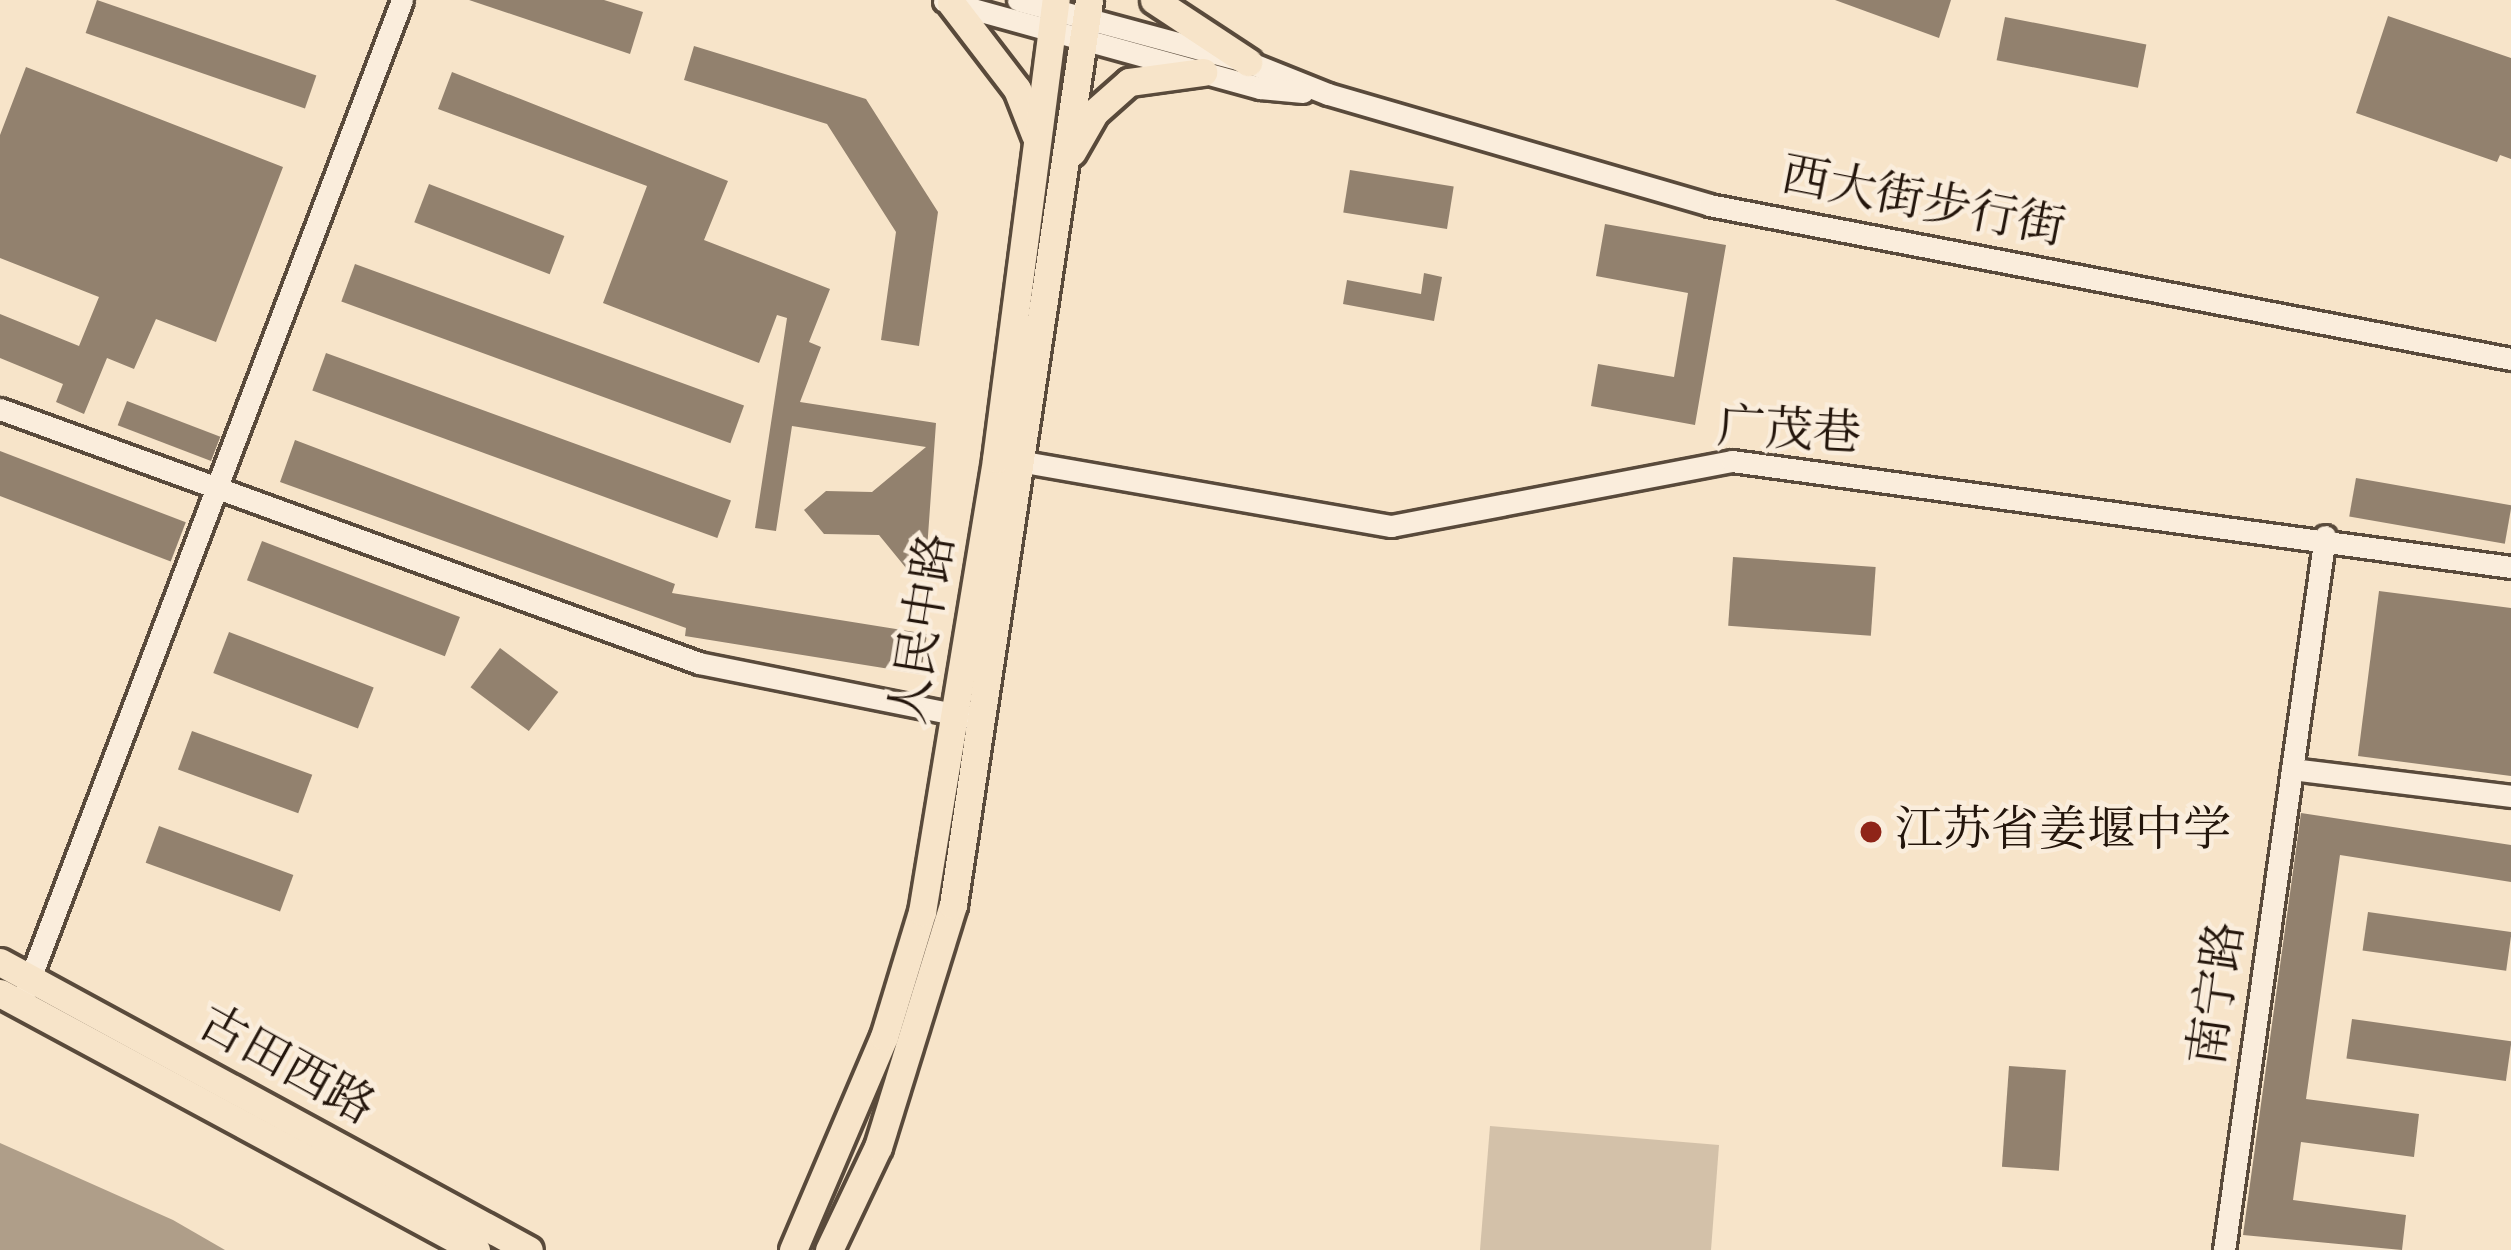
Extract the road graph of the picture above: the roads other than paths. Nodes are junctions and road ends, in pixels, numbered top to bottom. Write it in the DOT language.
graph roads {
  1 [pos="401,0"];
  2 [pos="1018,0"];
  3 [pos="1154,0"];
  4 [pos="945,2"];
  5 [pos="1053,13"];
  6 [pos="1085,18"];
  7 [pos="1248,62"];
  8 [pos="1203,72"];
  9 [pos="1328,94"];
  10 [pos="1036,137"];
  11 [pos="1064,166"];
  12 [pos="2511,359"];
  13 [pos="0,409"];
  14 [pos="1010,459"];
  15 [pos="221,490"];
  16 [pos="2325,536"];
  17 [pos="2511,567"];
  18 [pos="969,717"];
  19 [pos="2292,769"];
  20 [pos="2511,796"];
  21 [pos="0,962"];
  22 [pos="17,991"];
  23 [pos="821,1195"];
  24 [pos="834,1244"];
  25 [pos="476,1250"];
  26 [pos="529,1250"];
  27 [pos="774,1250"];
  28 [pos="794,1250"];
  29 [pos="2224,1250"];
  1 -- 15 [label="street"];
  2 -- 5 [label="street"];
  3 -- 7 [label="main road"];
  4 -- 5 [label="street"];
  4 -- 10 [label="main road"];
  5 -- 6 [label="street"];
  5 -- 10 [label="main road, 人民中路"];
  6 -- 7 [label="street"];
  6 -- 8 [label="street"];
  6 -- 11 [label="main road, 人民中路"];
  7 -- 9 [label="street"];
  8 -- 9 [label="street"];
  8 -- 11 [label="main road"];
  9 -- 12 [label="street, 西大街步行街"];
  10 -- 14 [label="main road, 人民中路"];
  11 -- 14 [label="main road, 人民中路"];
  13 -- 15 [label="street"];
  14 -- 16 [label="street, 广茂巷"];
  14 -- 18 [label="main road, 人民中路"];
  15 -- 18 [label="street"];
  15 -- 22 [label="street"];
  16 -- 17 [label="street, 广茂巷"];
  16 -- 19 [label="street, 南宁路"];
  18 -- 23 [label="main road, 人民中路"];
  18 -- 24 [label="main road, 人民中路"];
  19 -- 20 [label="street"];
  19 -- 29 [label="street, 南宁路"];
  21 -- 22 [label="main road, 古田西路"];
  22 -- 25 [label="main road, 古田西路"];
  22 -- 26 [label="main road, 古田西路"];
  23 -- 27 [label="main road"];
  23 -- 28 [label="main road, 人民中路"];
}
